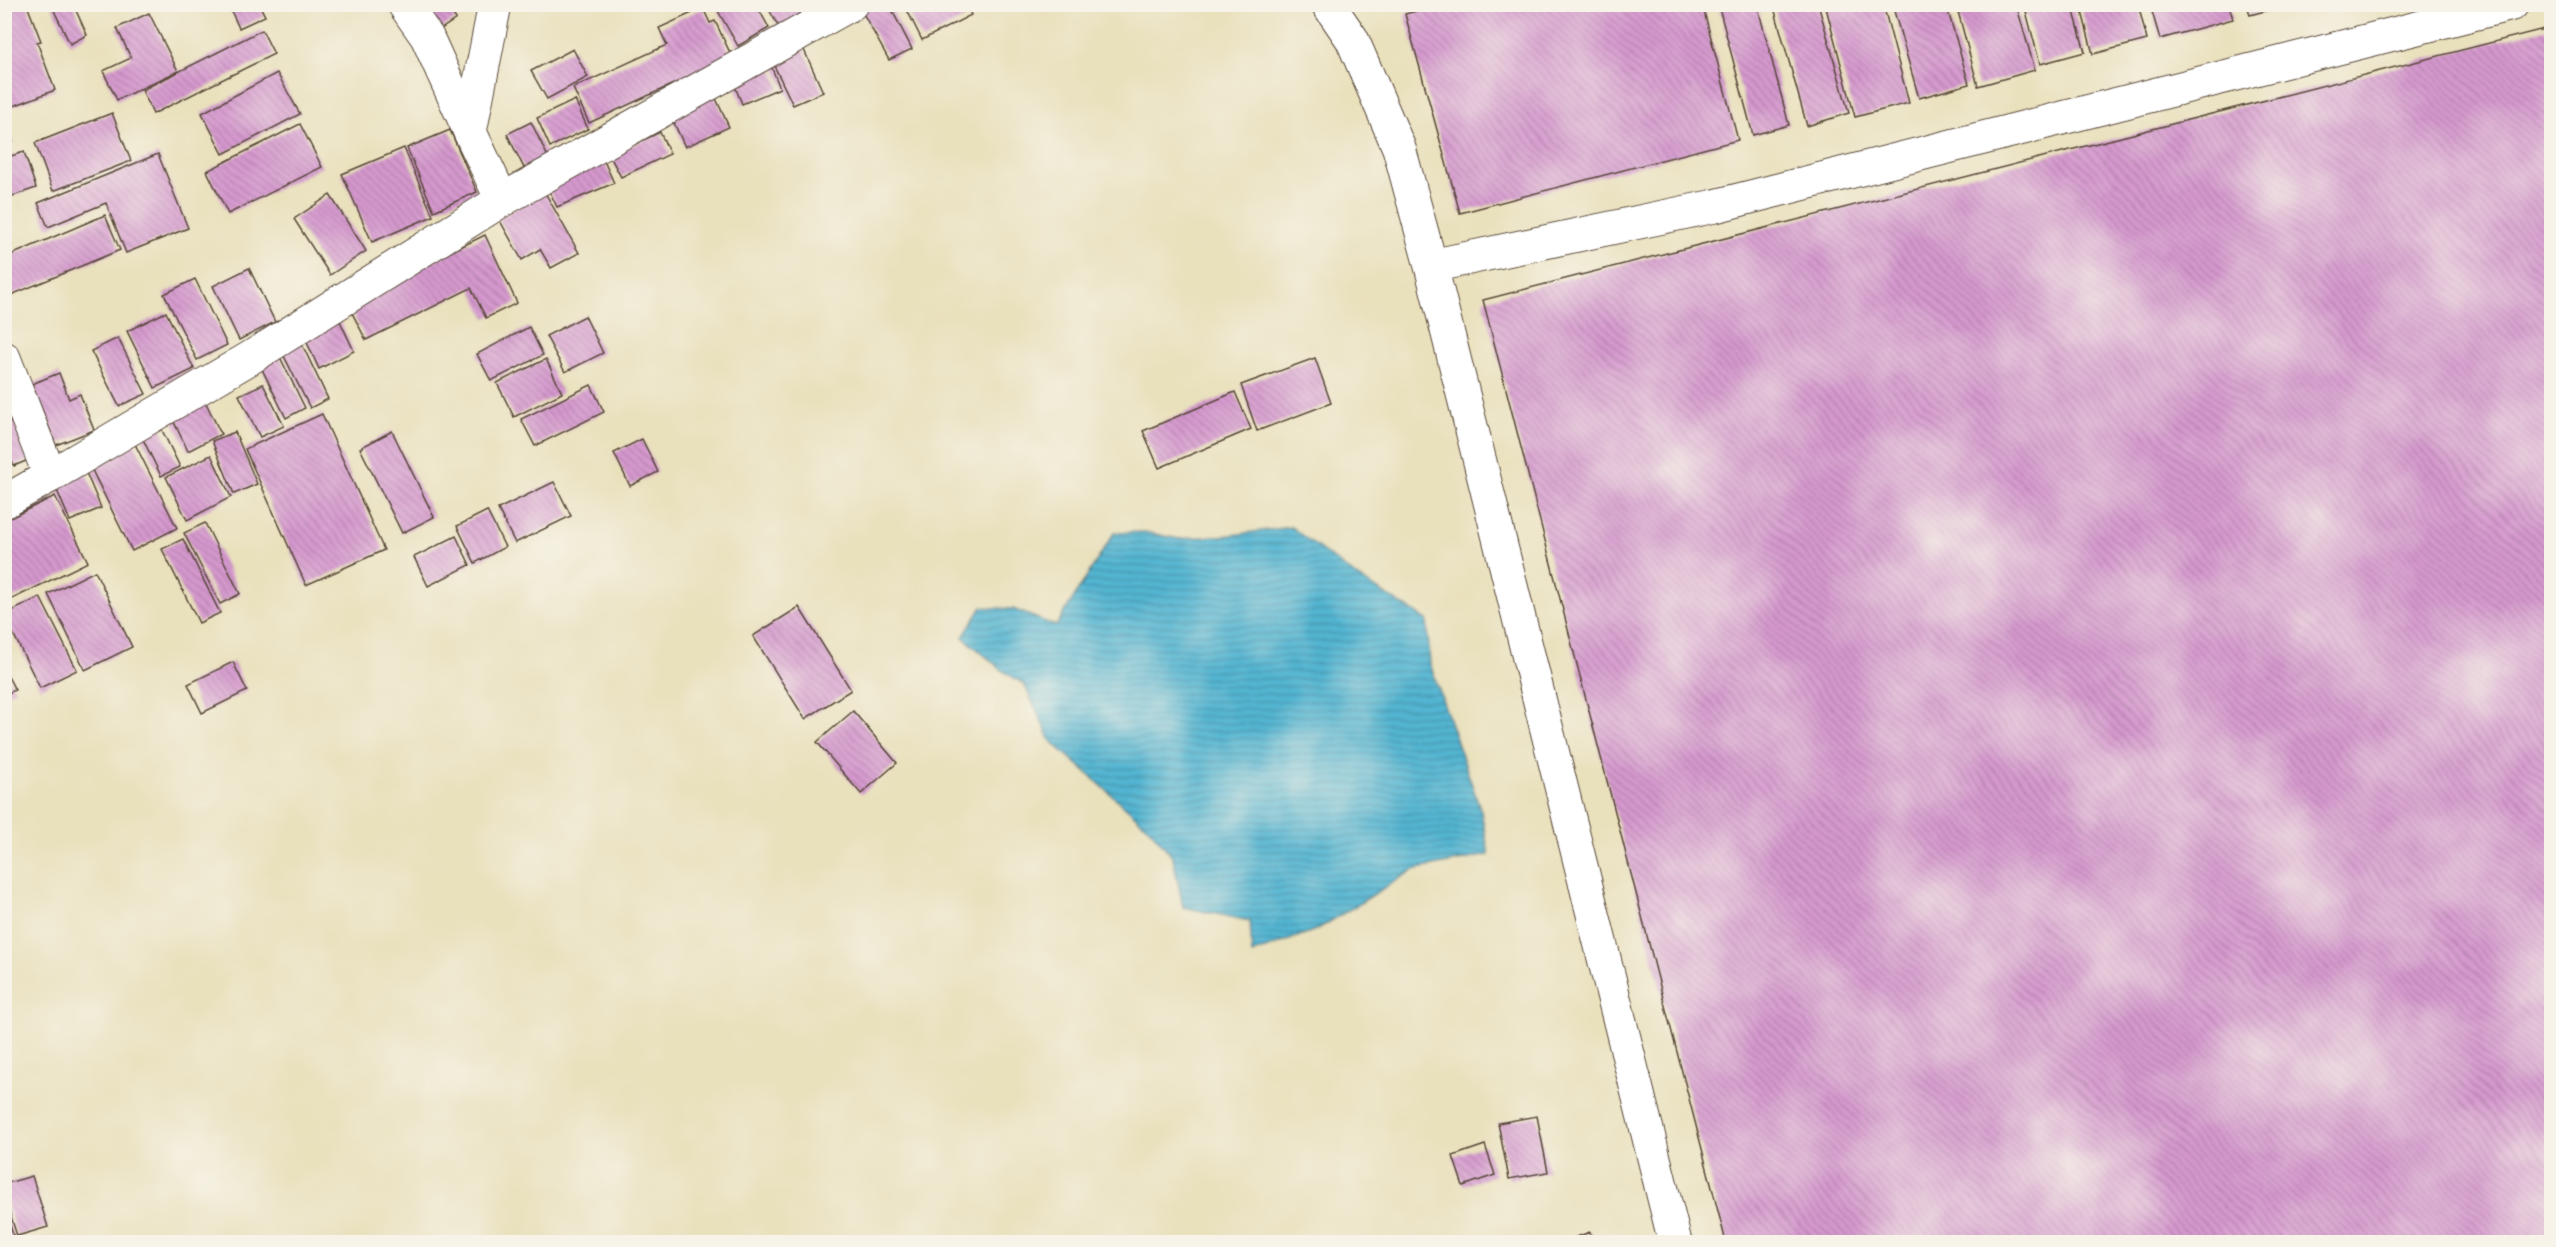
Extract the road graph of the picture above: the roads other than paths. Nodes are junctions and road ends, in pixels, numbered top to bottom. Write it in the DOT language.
graph roads {
  1 [pos="404,4"];
  2 [pos="852,4"];
  3 [pos="1328,4"];
  4 [pos="2512,4"];
  5 [pos="503,9"];
  6 [pos="470,132"];
  7 [pos="502,200"];
  8 [pos="1431,266"];
  9 [pos="4,358"];
  10 [pos="50,476"];
  11 [pos="4,502"];
  12 [pos="1675,1242"];
  1 -- 6 [label="street"];
  2 -- 7 [label="street"];
  3 -- 8 [label="street"];
  4 -- 8 [label="street"];
  5 -- 6 [label="street"];
  6 -- 7 [label="street"];
  7 -- 10 [label="street"];
  8 -- 12 [label="street"];
  9 -- 10 [label="street"];
  10 -- 11 [label="street"];
}
